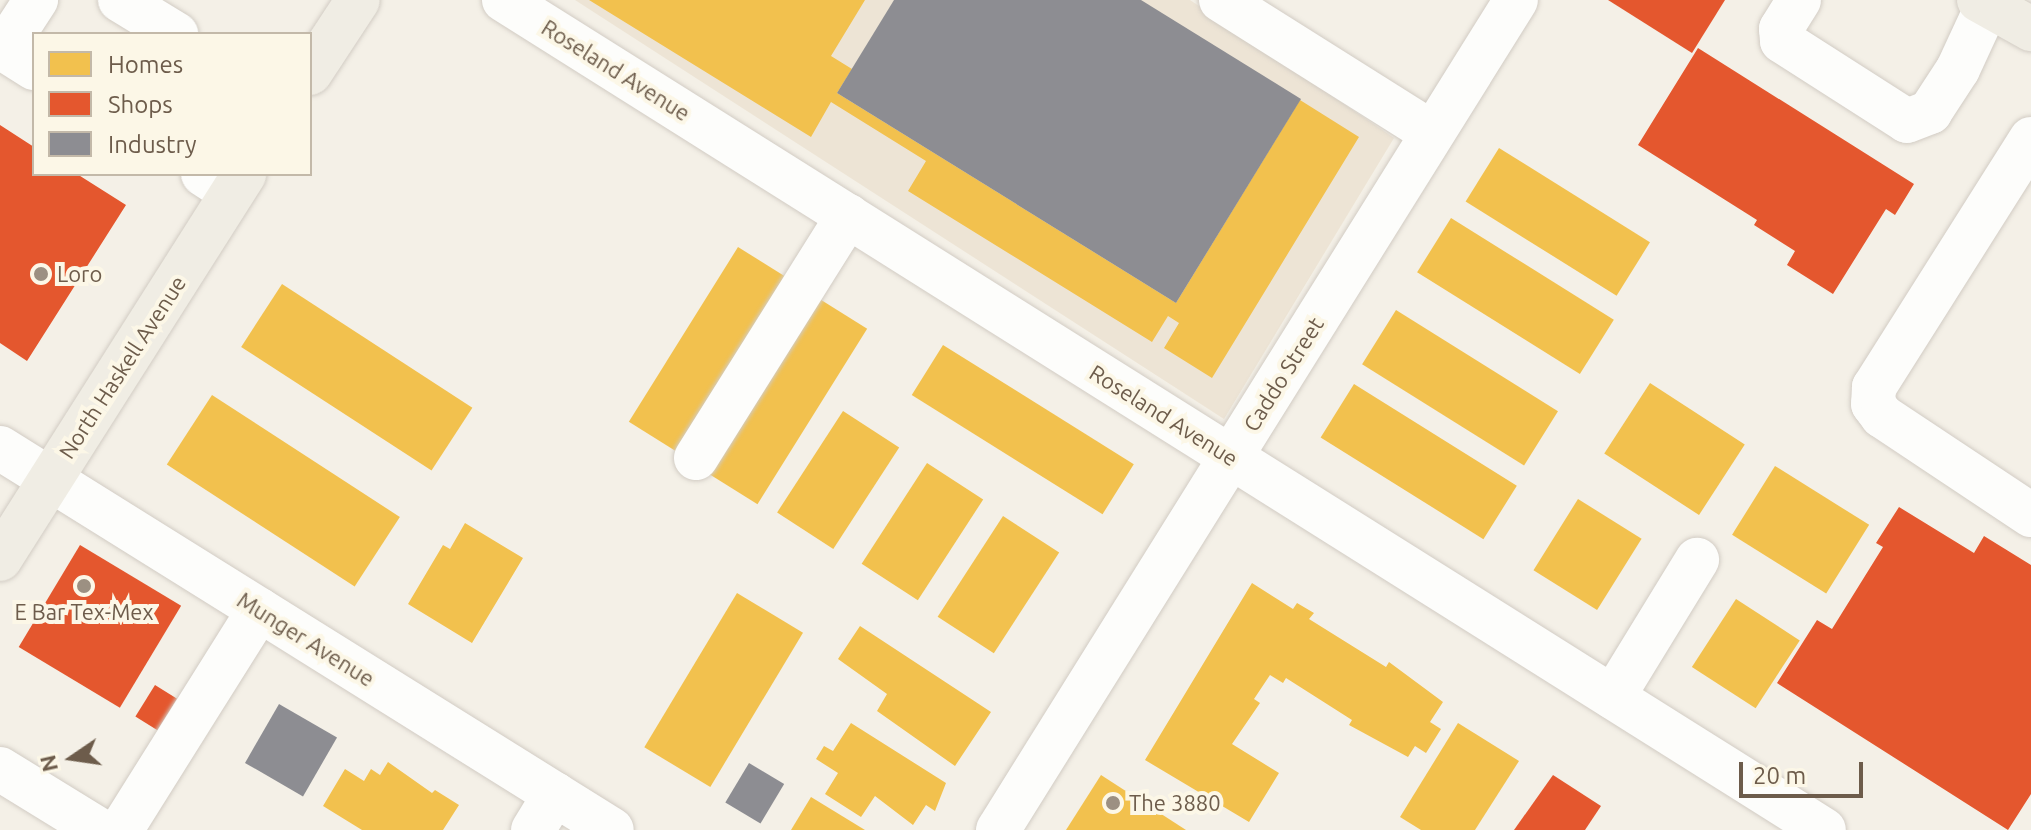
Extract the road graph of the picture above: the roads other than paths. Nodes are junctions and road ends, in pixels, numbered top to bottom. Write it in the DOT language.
graph roads {
  1 [pos="36,0"];
  2 [pos="120,0"];
  3 [pos="358,0"];
  4 [pos="504,0"];
  5 [pos="1221,0"];
  6 [pos="1516,0"];
  7 [pos="1799,0"];
  8 [pos="1984,2"];
  9 [pos="2031,29"];
  10 [pos="173,32"];
  11 [pos="13,57"];
  12 [pos="312,70"];
  13 [pos="1432,133"];
  14 [pos="2026,158"];
  15 [pos="226,180"];
  16 [pos="848,216"];
  17 [pos="0,448"];
  18 [pos="696,458"];
  19 [pos="1232,458"];
  20 [pos="50,480"];
  21 [pos="2031,515"];
  22 [pos="0,559"];
  23 [pos="1697,560"];
  24 [pos="259,610"];
  25 [pos="1613,697"];
  26 [pos="0,769"];
  27 [pos="544,812"];
  28 [pos="1777,818"];
  29 [pos="99,830"];
  30 [pos="121,830"];
  31 [pos="612,830"];
  32 [pos="998,830"];
  33 [pos="1824,830"];
  1 -- 11 [label="street"];
  2 -- 10 [label="street"];
  3 -- 12 [label="main road"];
  4 -- 16 [label="street, Roseland Avenue"];
  5 -- 13 [label="street"];
  6 -- 13 [label="street, Caddo Street"];
  7 -- 8 [label="street"];
  8 -- 9 [label="main road"];
  13 -- 19 [label="street, Caddo Street"];
  14 -- 21 [label="street"];
  15 -- 20 [label="main road, North Haskell Avenue"];
  16 -- 18 [label="street"];
  16 -- 19 [label="street, Roseland Avenue"];
  17 -- 20 [label="street, Munger Avenue"];
  19 -- 25 [label="street, Roseland Avenue"];
  19 -- 32 [label="street, Caddo Street"];
  20 -- 22 [label="main road, North Haskell Avenue"];
  20 -- 24 [label="street, Munger Avenue"];
  23 -- 25 [label="street"];
  24 -- 27 [label="street, Munger Avenue"];
  24 -- 30 [label="street"];
  25 -- 28 [label="street, Roseland Avenue"];
  26 -- 29 [label="street"];
  27 -- 31 [label="street, Munger Avenue"];
  28 -- 33 [label="street, Roseland Avenue"];
}
